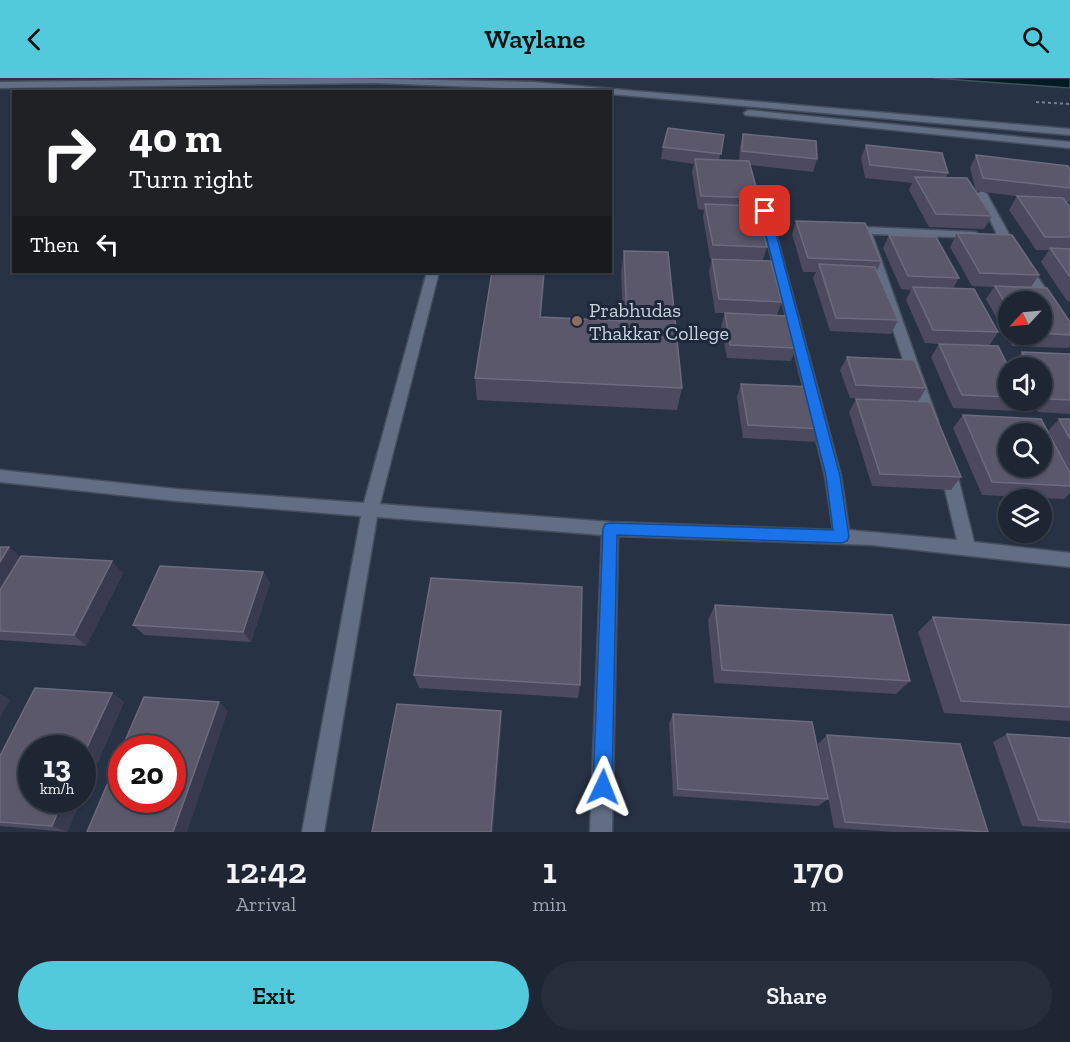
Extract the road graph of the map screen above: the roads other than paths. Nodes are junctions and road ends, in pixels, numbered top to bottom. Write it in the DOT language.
graph roads {
  1 [pos="0,85"];
  2 [pos="590,90"];
  3 [pos="612,92"];
  4 [pos="612,101"];
  5 [pos="1070,132"];
  6 [pos="1070,145"];
  7 [pos="982,194"];
  8 [pos="765,211"];
  9 [pos="1004,236"];
  10 [pos="433,273"];
  11 [pos="1070,335"];
  12 [pos="934,430"];
  13 [pos="942,453"];
  14 [pos="0,476"];
  15 [pos="370,511"];
  16 [pos="610,529"];
  17 [pos="842,537"];
  18 [pos="966,548"];
  19 [pos="1070,560"];
  20 [pos="313,832"];
  21 [pos="601,832"];
  1 -- 2 [label="street"];
  3 -- 5 [label="street"];
  4 -- 6 [label="street"];
  7 -- 9 [label="street"];
  8 -- 17 [label="street"];
  9 -- 11 [label="street"];
  9 -- 12 [label="street"];
  10 -- 15 [label="street"];
  13 -- 18 [label="street"];
  14 -- 15 [label="street"];
  15 -- 16 [label="street"];
  15 -- 20 [label="street"];
  16 -- 17 [label="street"];
  16 -- 21 [label="street"];
  17 -- 18 [label="street"];
  18 -- 19 [label="street"];
}
